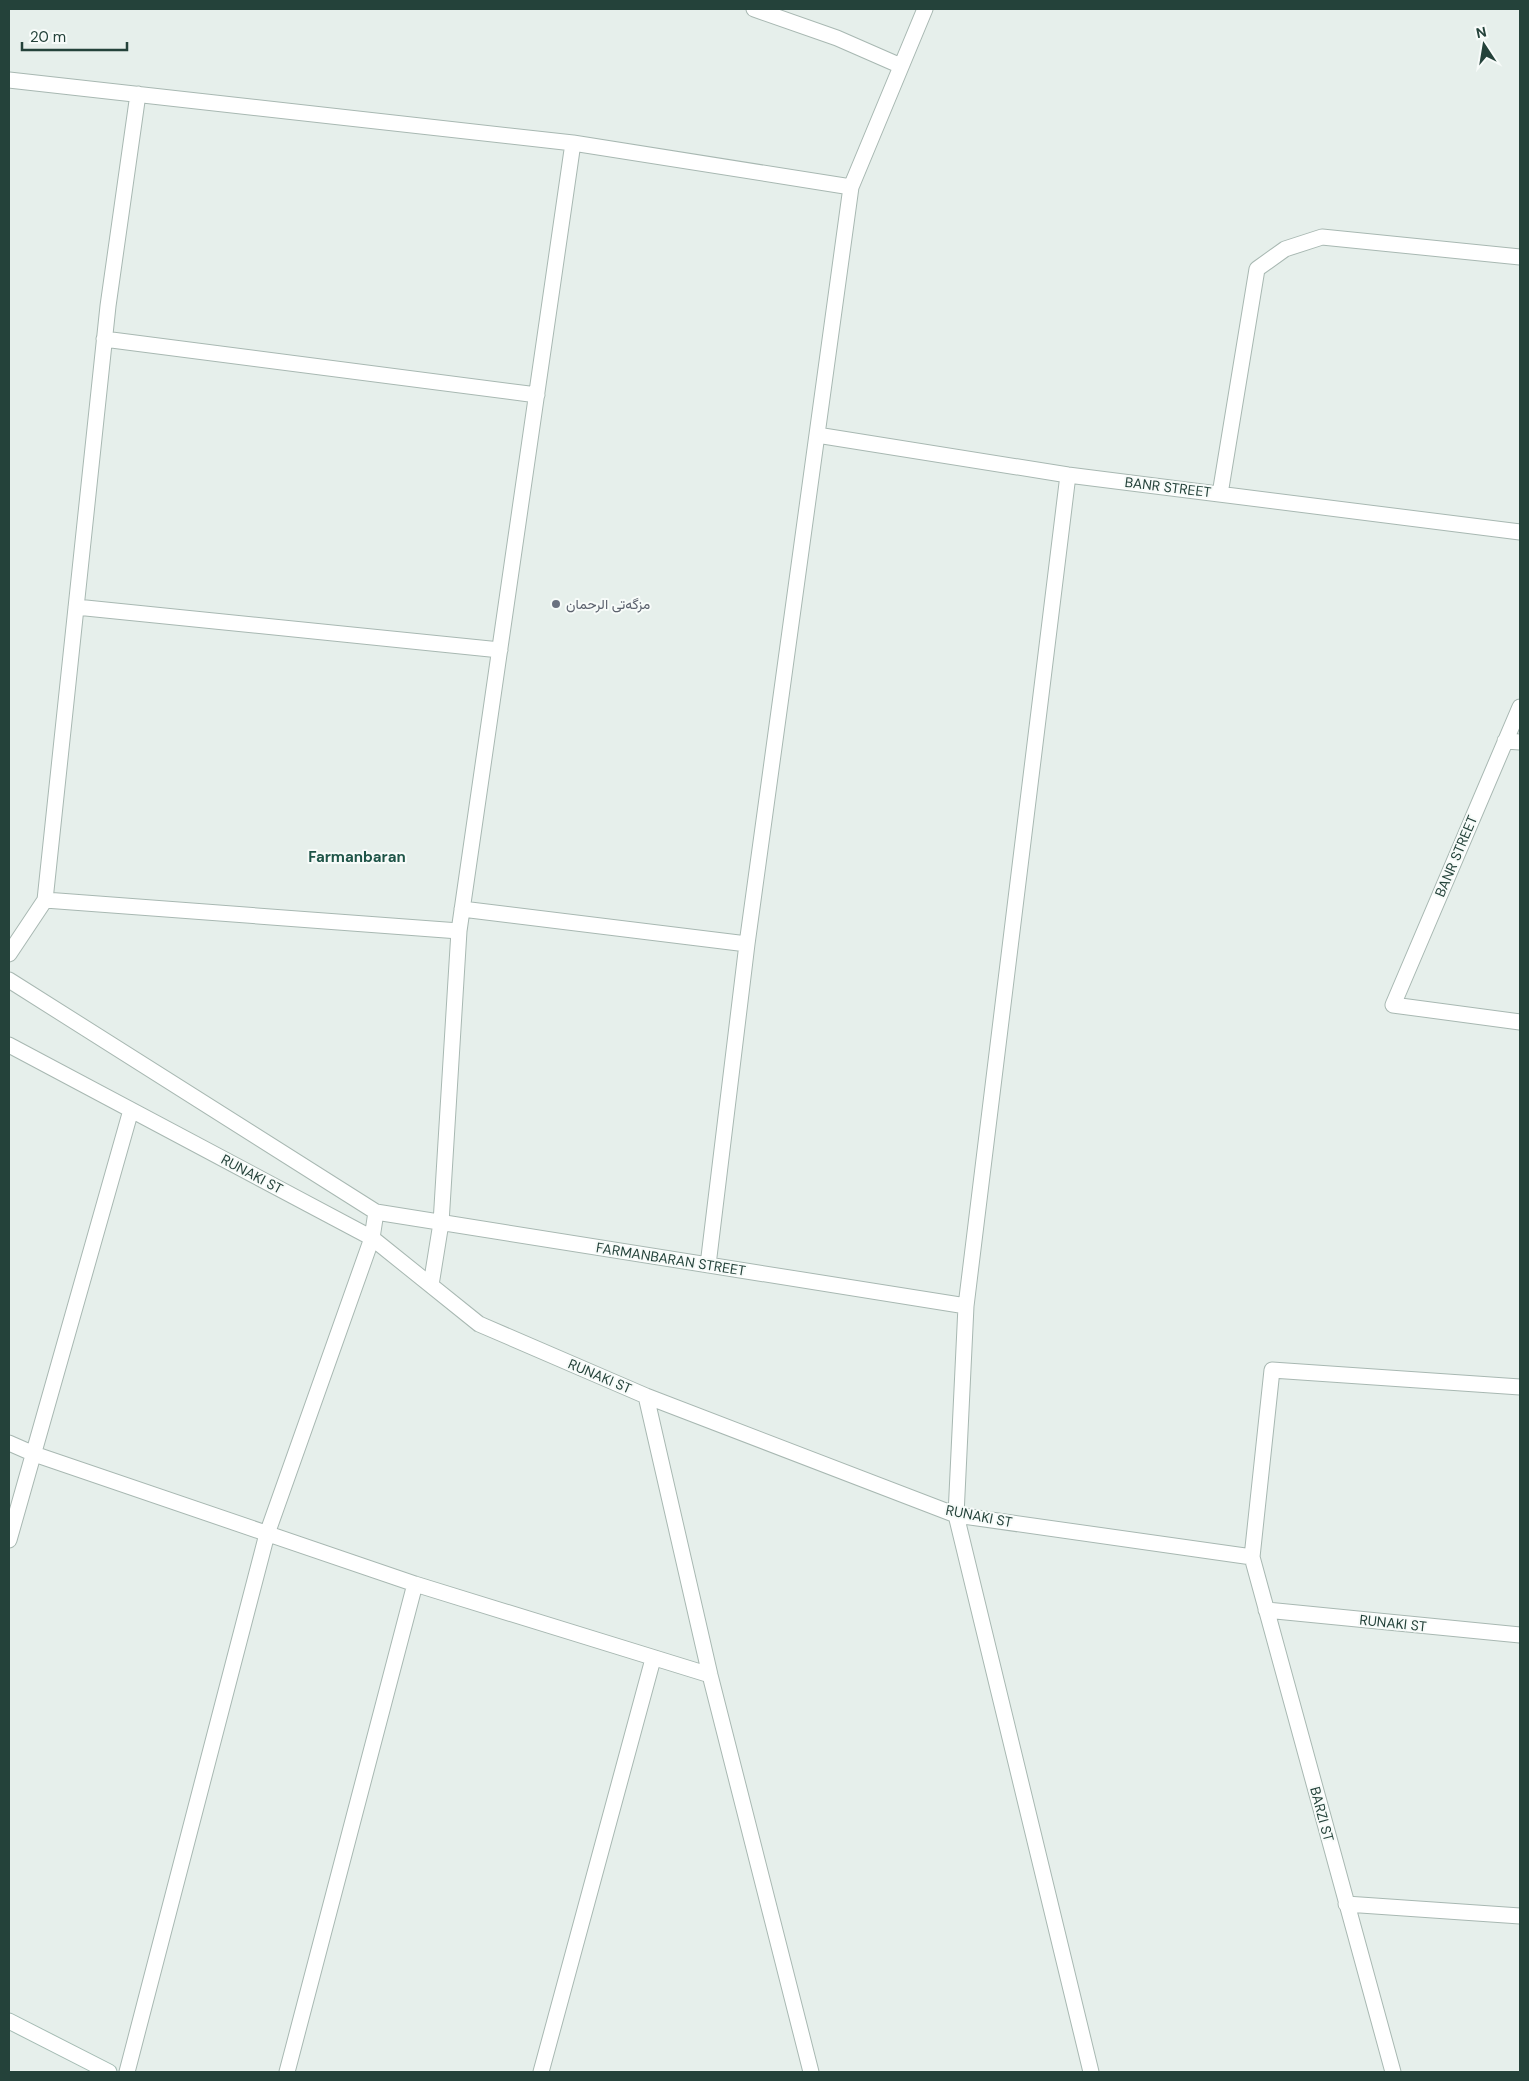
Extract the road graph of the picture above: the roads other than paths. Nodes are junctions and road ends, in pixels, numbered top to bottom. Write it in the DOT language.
graph roads {
  1 [pos="754,9"];
  2 [pos="925,9"];
  3 [pos="901,66"];
  4 [pos="9,80"];
  5 [pos="138,94"];
  6 [pos="573,143"];
  7 [pos="851,187"];
  8 [pos="1520,258"];
  9 [pos="104,339"];
  10 [pos="537,395"];
  11 [pos="817,435"];
  12 [pos="1068,474"];
  13 [pos="1220,494"];
  14 [pos="1520,532"];
  15 [pos="76,607"];
  16 [pos="500,650"];
  17 [pos="1520,707"];
  18 [pos="1504,741"];
  19 [pos="1520,742"];
  20 [pos="45,900"];
  21 [pos="462,909"];
  22 [pos="459,931"];
  23 [pos="748,944"];
  24 [pos="9,954"];
  25 [pos="9,980"];
  26 [pos="1520,1022"];
  27 [pos="9,1045"];
  28 [pos="131,1110"];
  29 [pos="376,1212"];
  30 [pos="440,1223"];
  31 [pos="372,1238"];
  32 [pos="708,1265"];
  33 [pos="431,1285"];
  34 [pos="966,1306"];
  35 [pos="1520,1387"];
  36 [pos="646,1396"];
  37 [pos="9,1443"];
  38 [pos="34,1454"];
  39 [pos="956,1515"];
  40 [pos="268,1534"];
  41 [pos="9,1540"];
  42 [pos="1252,1556"];
  43 [pos="415,1584"];
  44 [pos="1266,1610"];
  45 [pos="1520,1635"];
  46 [pos="653,1659"];
  47 [pos="710,1675"];
  48 [pos="1346,1904"];
  49 [pos="1520,1916"];
  50 [pos="9,2021"];
  51 [pos="109,2072"];
  52 [pos="127,2072"];
  53 [pos="287,2072"];
  54 [pos="541,2072"];
  55 [pos="811,2072"];
  56 [pos="1091,2072"];
  57 [pos="1393,2072"];
  1 -- 3 [label="street"];
  2 -- 3 [label="street"];
  3 -- 7 [label="street"];
  4 -- 5 [label="street"];
  5 -- 6 [label="street"];
  5 -- 9 [label="street"];
  6 -- 7 [label="street"];
  6 -- 10 [label="street"];
  7 -- 11 [label="street"];
  8 -- 13 [label="street"];
  9 -- 10 [label="street"];
  9 -- 15 [label="street"];
  10 -- 16 [label="street"];
  11 -- 12 [label="street, BANR STREET"];
  11 -- 23 [label="street"];
  12 -- 13 [label="street, BANR STREET"];
  12 -- 34 [label="street"];
  13 -- 14 [label="street, BANR STREET"];
  15 -- 16 [label="street"];
  15 -- 20 [label="street"];
  16 -- 21 [label="street"];
  17 -- 18 [label="street, BANR STREET"];
  18 -- 19 [label="street"];
  18 -- 26 [label="street, BANR STREET"];
  20 -- 22 [label="street"];
  20 -- 24 [label="street"];
  21 -- 22 [label="street"];
  21 -- 23 [label="street"];
  22 -- 30 [label="street"];
  23 -- 32 [label="street"];
  25 -- 29 [label="street"];
  27 -- 28 [label="street, RUNAKI ST"];
  28 -- 31 [label="street, RUNAKI ST"];
  28 -- 38 [label="street"];
  29 -- 30 [label="street, FARMANBARAN STREET"];
  29 -- 31 [label="street"];
  30 -- 32 [label="street, FARMANBARAN STREET"];
  30 -- 33 [label="street"];
  31 -- 33 [label="street, RUNAKI ST"];
  31 -- 40 [label="street"];
  32 -- 34 [label="street, FARMANBARAN STREET"];
  33 -- 36 [label="street, RUNAKI ST"];
  34 -- 39 [label="street"];
  35 -- 42 [label="street"];
  36 -- 39 [label="street, RUNAKI ST"];
  36 -- 47 [label="street"];
  37 -- 38 [label="street"];
  38 -- 40 [label="street"];
  38 -- 41 [label="street"];
  39 -- 42 [label="street, RUNAKI ST"];
  39 -- 56 [label="street"];
  40 -- 43 [label="street"];
  40 -- 52 [label="street"];
  42 -- 44 [label="street, BARZI ST"];
  43 -- 46 [label="street"];
  43 -- 53 [label="street"];
  44 -- 45 [label="street, RUNAKI ST"];
  44 -- 48 [label="street, BARZI ST"];
  46 -- 47 [label="street"];
  46 -- 54 [label="street"];
  47 -- 55 [label="street"];
  48 -- 49 [label="street"];
  48 -- 57 [label="street, BARZI ST"];
  50 -- 51 [label="street"];
}
